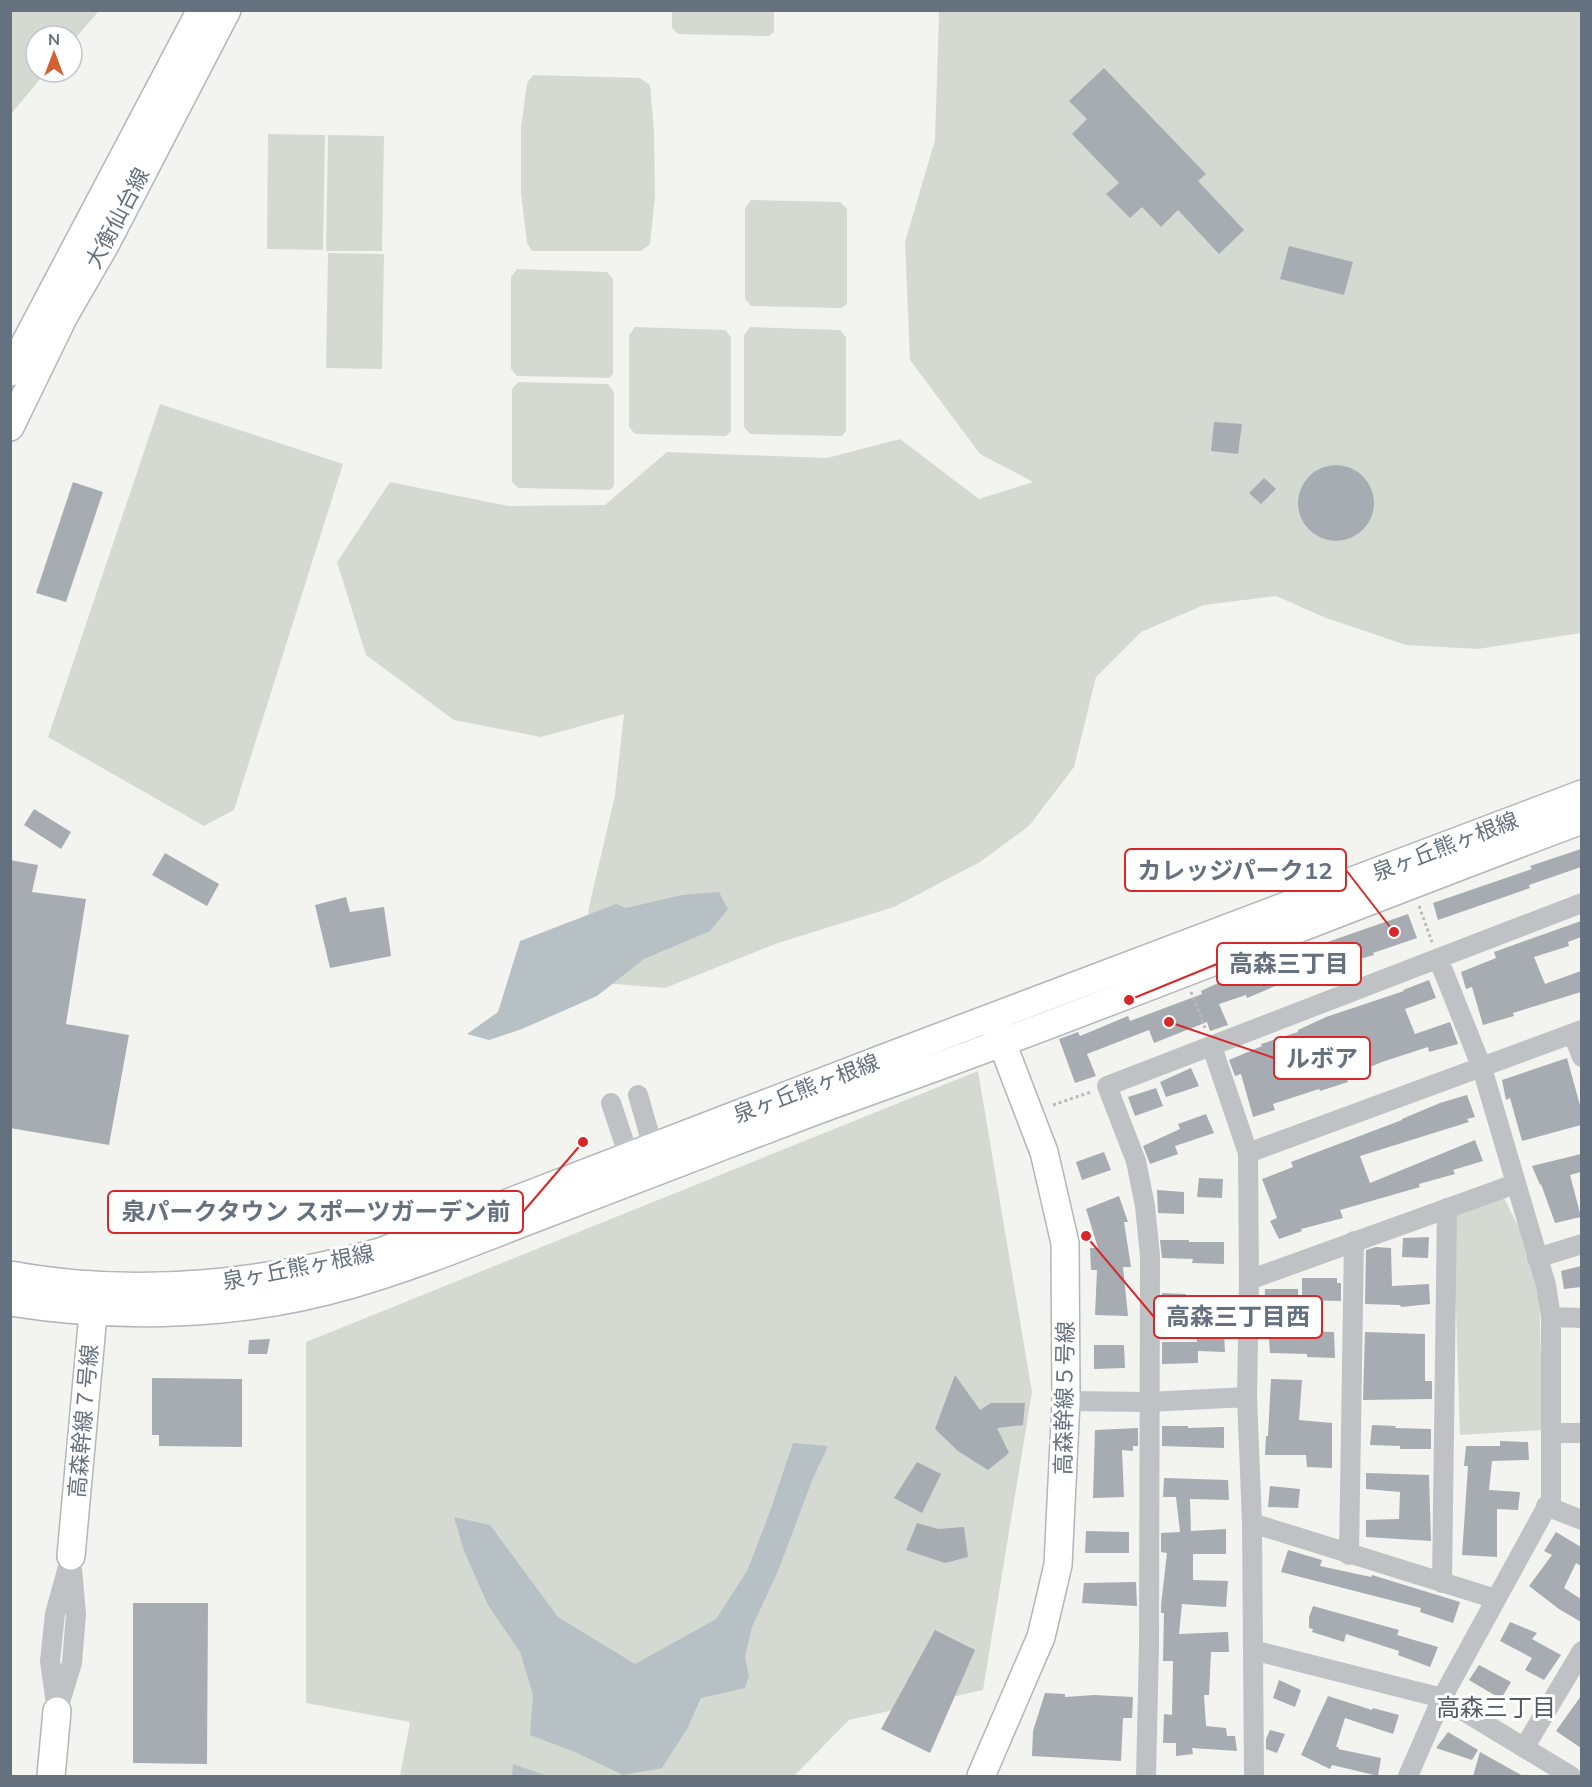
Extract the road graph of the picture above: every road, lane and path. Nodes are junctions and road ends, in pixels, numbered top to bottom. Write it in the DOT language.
graph roads {
  1 [pos="201,10"];
  2 [pos="226,10"];
  3 [pos="22,365"];
  4 [pos="10,427"];
  5 [pos="1581,794"];
  6 [pos="1581,820"];
  7 [pos="1417,901"];
  8 [pos="1581,903"];
  9 [pos="1438,958"];
  10 [pos="1190,988"];
  11 [pos="992,1017"];
  12 [pos="1577,1032"];
  13 [pos="1002,1043"];
  14 [pos="1212,1047"];
  15 [pos="1581,1057"];
  16 [pos="1482,1068"];
  17 [pos="1107,1086"];
  18 [pos="638,1095"];
  19 [pos="611,1103"];
  20 [pos="1053,1105"];
  21 [pos="653,1147"];
  22 [pos="1248,1153"];
  23 [pos="633,1168"];
  24 [pos="1515,1184"];
  25 [pos="1447,1208"];
  26 [pos="1354,1241"];
  27 [pos="1581,1244"];
  28 [pos="1537,1258"];
  29 [pos="10,1275"];
  30 [pos="1249,1280"];
  31 [pos="95,1298"];
  32 [pos="10,1302"];
  33 [pos="1551,1317"];
  34 [pos="1581,1318"];
  35 [pos="1247,1397"];
  36 [pos="1065,1401"];
  37 [pos="1148,1402"];
  38 [pos="1551,1433"];
  39 [pos="1581,1433"];
  40 [pos="1546,1506"];
  41 [pos="1581,1520"];
  42 [pos="1252,1523"];
  43 [pos="1349,1555"];
  44 [pos="71,1557"];
  45 [pos="1442,1583"];
  46 [pos="1496,1599"];
  47 [pos="1253,1650"];
  48 [pos="1581,1652"];
  49 [pos="1442,1698"];
  50 [pos="57,1711"];
  51 [pos="1524,1748"];
  52 [pos="51,1776"];
  53 [pos="981,1776"];
  54 [pos="1146,1776"];
  55 [pos="1254,1776"];
  56 [pos="1408,1776"];
  57 [pos="1571,1776"];
  1 -- 3 [label="main road, 大衡仙台線"];
  2 -- 3 [label="main road, 大衡仙台線"];
  3 -- 4 [label="main road, 大衡仙台線"];
  5 -- 11 [label="main road, 泉ヶ丘熊ヶ根線"];
  6 -- 13 [label="main road, 泉ヶ丘熊ヶ根線"];
  7 -- 9 [label="path"];
  8 -- 9 [label="street"];
  9 -- 14 [label="street"];
  9 -- 16 [label="street"];
  10 -- 14 [label="path"];
  11 -- 13 [label="main road, 高森幹線５号線"];
  11 -- 21 [label="main road, 泉ヶ丘熊ヶ根線"];
  12 -- 15 [label="street"];
  12 -- 16 [label="street"];
  13 -- 23 [label="main road, 泉ヶ丘熊ヶ根線"];
  13 -- 36 [label="main road, 高森幹線５号線"];
  14 -- 17 [label="street"];
  14 -- 22 [label="street"];
  16 -- 22 [label="street"];
  16 -- 24 [label="street"];
  17 -- 20 [label="path"];
  17 -- 37 [label="street"];
  18 -- 21 [label="street"];
  19 -- 23 [label="street"];
  21 -- 23 [label="main road, 泉ヶ丘熊ヶ根線"];
  22 -- 30 [label="street"];
  23 -- 31 [label="main road, 泉ヶ丘熊ヶ根線"];
  24 -- 25 [label="street"];
  24 -- 28 [label="street"];
  25 -- 26 [label="street"];
  25 -- 45 [label="street"];
  26 -- 30 [label="street"];
  26 -- 43 [label="street"];
  27 -- 28 [label="street"];
  28 -- 33 [label="street"];
  29 -- 31 [label="main road, 泉ヶ丘熊ヶ根線"];
  30 -- 35 [label="street"];
  31 -- 32 [label="main road, 泉ヶ丘熊ヶ根線"];
  31 -- 44 [label="main road, 高森幹線７号線"];
  33 -- 34 [label="street"];
  33 -- 38 [label="street"];
  35 -- 37 [label="street"];
  35 -- 42 [label="street"];
  36 -- 37 [label="street"];
  36 -- 53 [label="main road, 高森幹線５号線"];
  37 -- 54 [label="street"];
  38 -- 39 [label="street"];
  38 -- 40 [label="street"];
  40 -- 41 [label="street"];
  40 -- 46 [label="street"];
  42 -- 43 [label="street"];
  42 -- 47 [label="street"];
  43 -- 45 [label="street"];
  44 -- 50 [label="street, 高森幹線７号線"];
  45 -- 46 [label="street"];
  46 -- 49 [label="street"];
  47 -- 49 [label="street"];
  47 -- 55 [label="street"];
  48 -- 51 [label="street"];
  49 -- 51 [label="street"];
  49 -- 56 [label="street"];
  50 -- 52 [label="main road, 高森幹線７号線"];
  51 -- 57 [label="street"];
}
